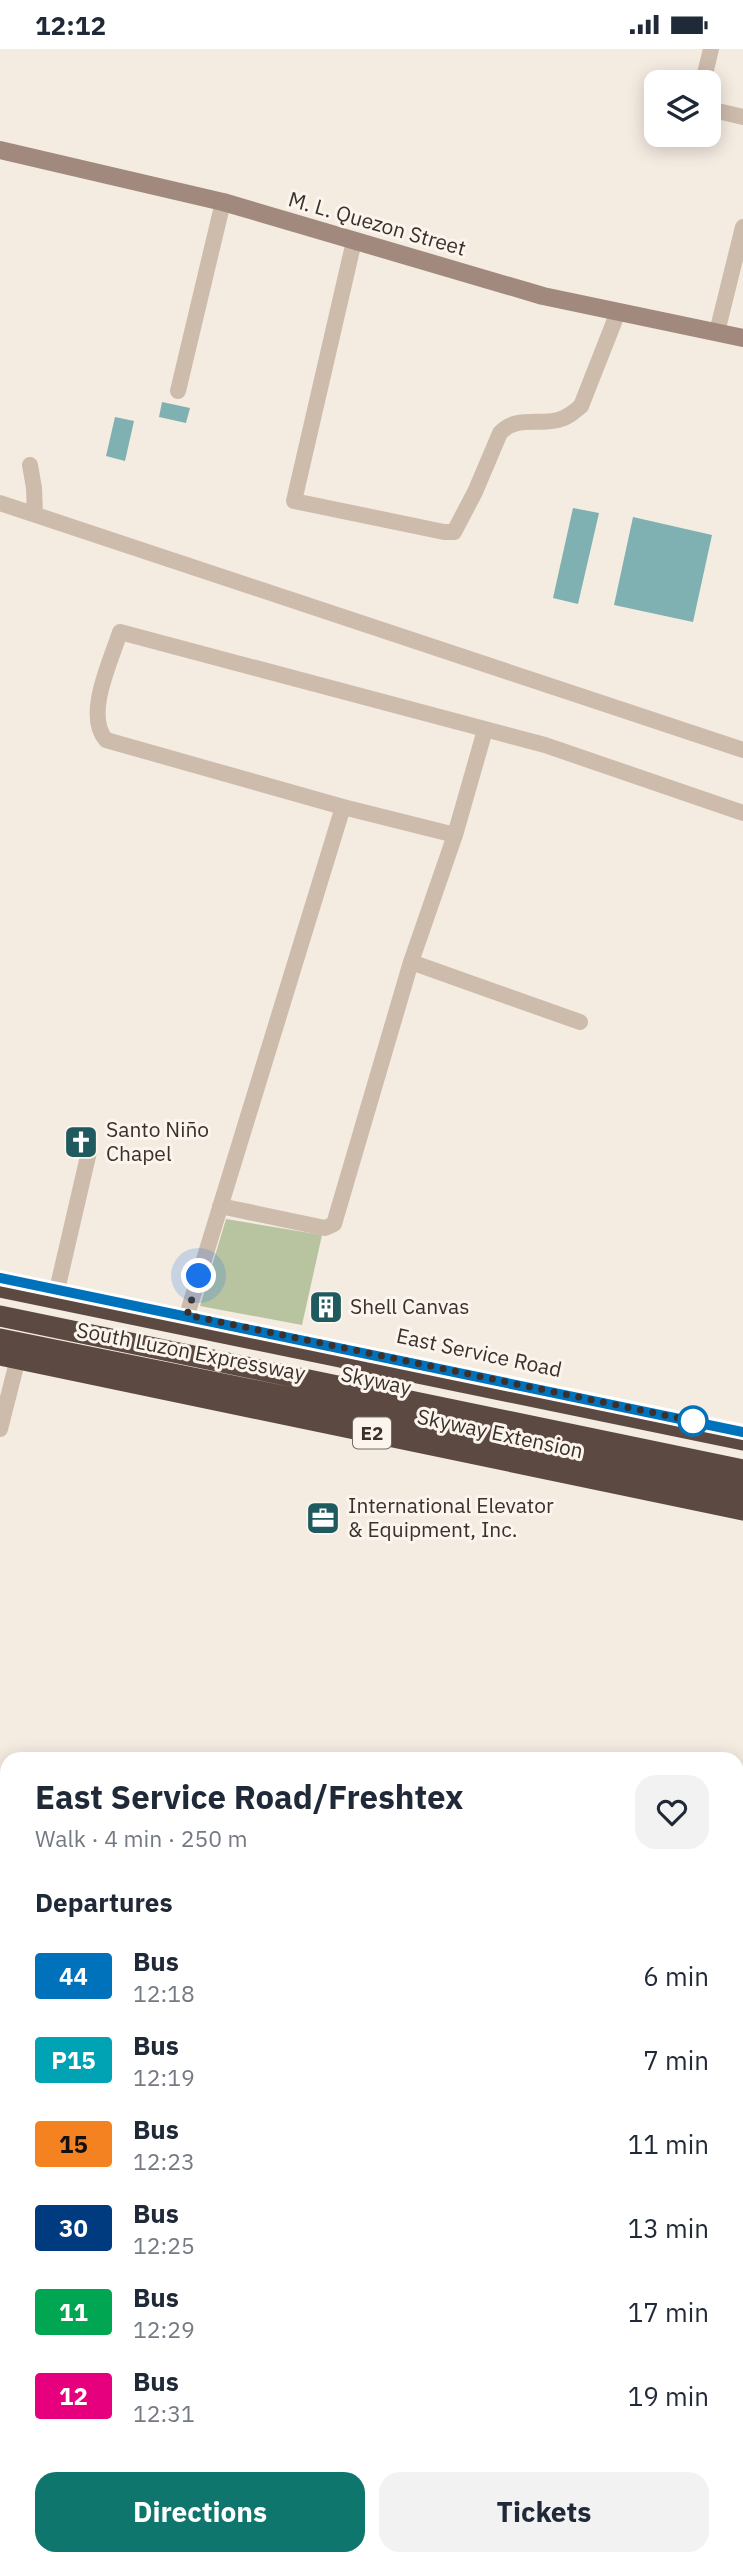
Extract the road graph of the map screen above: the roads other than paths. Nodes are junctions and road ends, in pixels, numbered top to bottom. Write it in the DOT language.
graph roads {
  1 [pos="711,49"];
  2 [pos="707,70"];
  3 [pos="721,112"];
  4 [pos="743,117"];
  5 [pos="0,150"];
  6 [pos="223,202"];
  7 [pos="743,227"];
  8 [pos="354,241"];
  9 [pos="618,312"];
  10 [pos="717,333"];
  11 [pos="743,338"];
  12 [pos="178,391"];
  13 [pos="30,465"];
  14 [pos="0,503"];
  15 [pos="35,515"];
  16 [pos="485,730"];
  17 [pos="743,750"];
  18 [pos="343,807"];
  19 [pos="743,813"];
  20 [pos="455,835"];
  21 [pos="411,962"];
  22 [pos="580,1022"];
  23 [pos="89,1152"];
  24 [pos="220,1206"];
  25 [pos="0,1278"];
  26 [pos="0,1287"];
  27 [pos="57,1290"];
  28 [pos="0,1304"];
  29 [pos="187,1315"];
  30 [pos="0,1316"];
  31 [pos="0,1329"];
  32 [pos="0,1339"];
  33 [pos="5,1361"];
  34 [pos="0,1429"];
  35 [pos="743,1432"];
  36 [pos="743,1440"];
  37 [pos="743,1456"];
  38 [pos="743,1470"];
  39 [pos="743,1482"];
  40 [pos="743,1489"];
  41 [pos="743,1510"];
  42 [pos="743,1516"];
  1 -- 2 [label="street"];
  3 -- 4 [label="street"];
  5 -- 6 [label="main road, M. L. Quezon Street"];
  6 -- 8 [label="main road, M. L. Quezon Street"];
  6 -- 12 [label="street"];
  7 -- 10 [label="street"];
  8 -- 9 [label="main road, M. L. Quezon Street"];
  8 -- 9 [label="street"];
  9 -- 10 [label="main road, M. L. Quezon Street"];
  10 -- 11 [label="main road, M. L. Quezon Street"];
  13 -- 15 [label="street"];
  14 -- 15 [label="street"];
  15 -- 17 [label="street"];
  16 -- 18 [label="street"];
  16 -- 19 [label="street"];
  16 -- 20 [label="street"];
  18 -- 20 [label="street"];
  18 -- 24 [label="street"];
  20 -- 21 [label="street"];
  21 -- 22 [label="street"];
  21 -- 24 [label="street"];
  23 -- 27 [label="street"];
  24 -- 29 [label="street"];
  25 -- 27 [label="main road, East Service Road"];
  26 -- 36 [label="highway, Skyway Extension"];
  27 -- 29 [label="main road, East Service Road"];
  28 -- 37 [label="highway, South Luzon Expressway"];
  29 -- 35 [label="main road, East Service Road"];
  30 -- 38 [label="highway, Skyway / E2"];
  31 -- 39 [label="highway, Skyway / E2"];
  32 -- 40 [label="highway, South Luzon Expressway / E2"];
  33 -- 34 [label="street"];
  33 -- 41 [label="highway, Skyway Extension / E2"];
  33 -- 42 [label="main road"];
}
